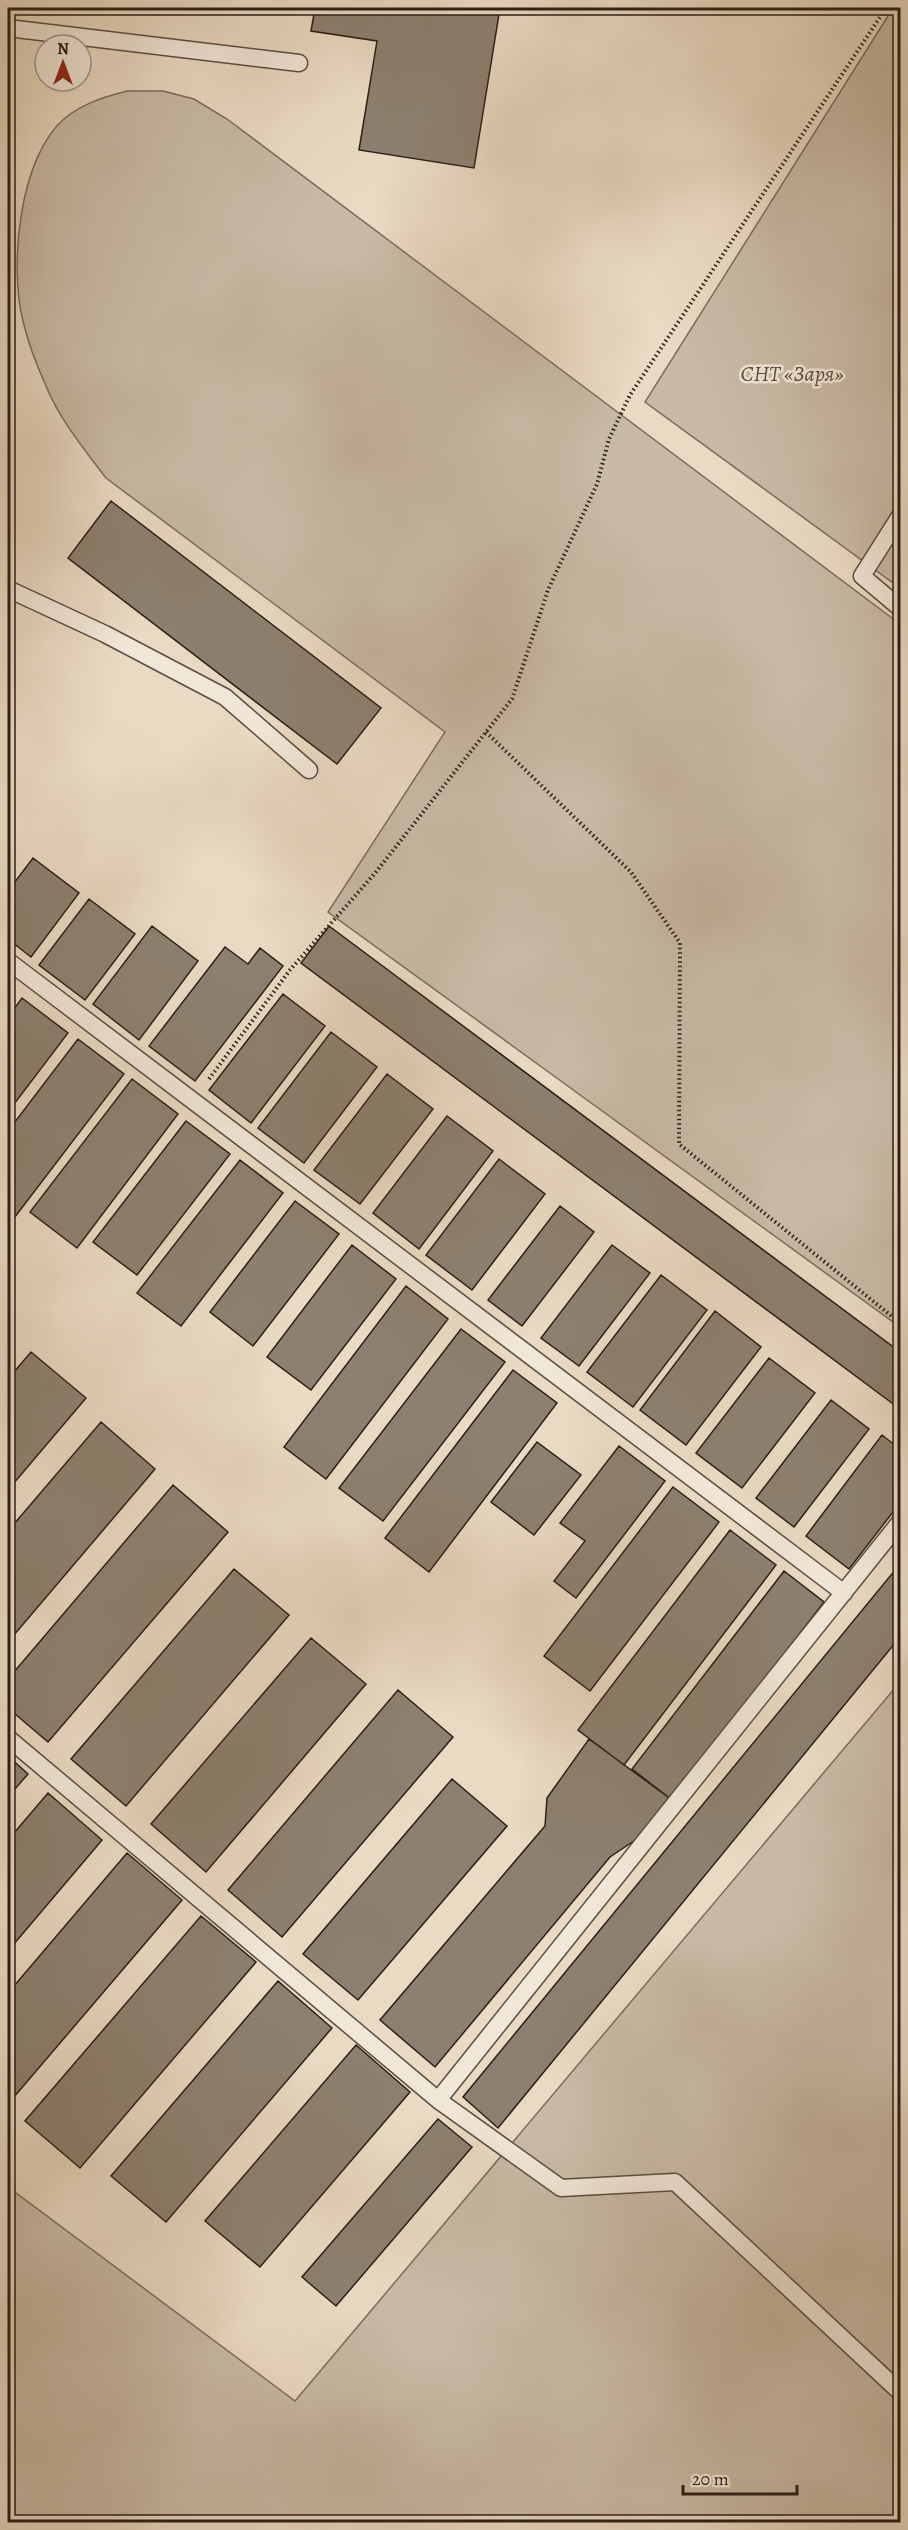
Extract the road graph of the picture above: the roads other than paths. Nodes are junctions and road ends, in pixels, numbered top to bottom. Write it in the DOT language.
graph roads {
  1 [pos="8,28"];
  2 [pos="299,63"];
  3 [pos="900,516"];
  4 [pos="8,589"];
  5 [pos="900,608"];
  6 [pos="309,770"];
  7 [pos="8,961"];
  8 [pos="900,1522"];
  9 [pos="844,1593"];
  10 [pos="8,1738"];
  11 [pos="438,2100"];
  12 [pos="900,2392"];
  1 -- 2 [label="lane"];
  3 -- 5 [label="lane"];
  4 -- 6 [label="lane"];
  7 -- 9 [label="lane"];
  8 -- 9 [label="lane"];
  9 -- 11 [label="lane"];
  10 -- 11 [label="lane"];
  11 -- 12 [label="lane"];
}
